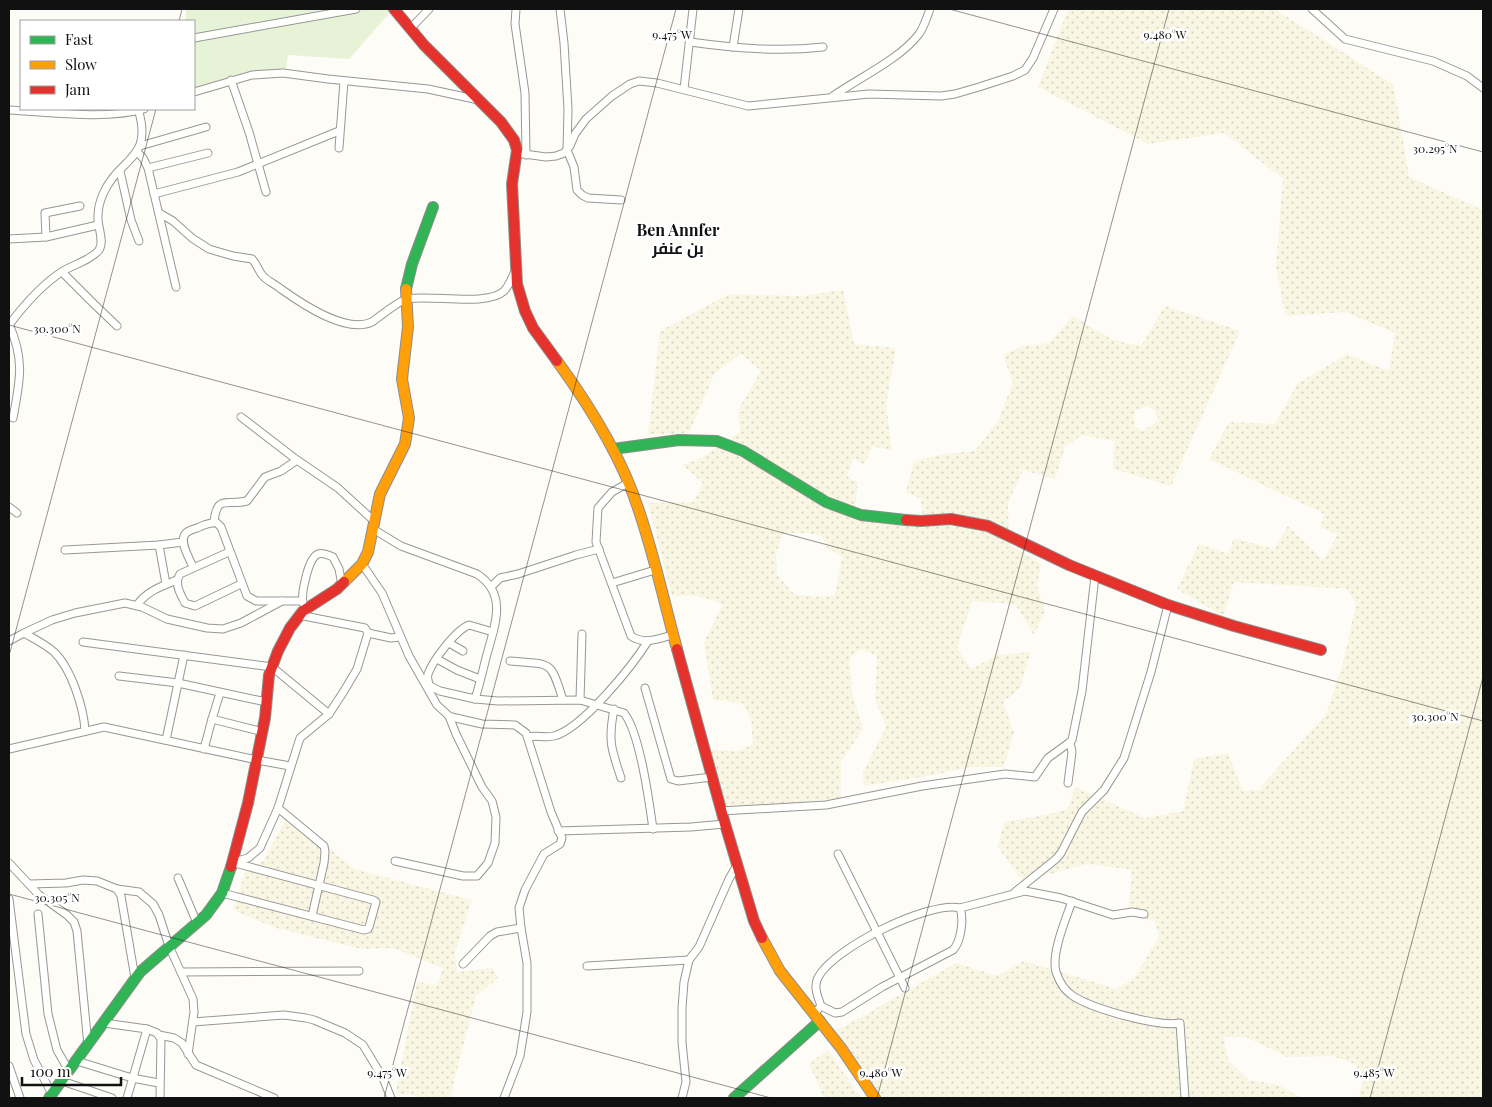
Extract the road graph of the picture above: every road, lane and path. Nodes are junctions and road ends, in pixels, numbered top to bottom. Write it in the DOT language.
graph roads {
  1 [pos="356,9"];
  2 [pos="394,9"];
  3 [pos="429,9"];
  4 [pos="516,9"];
  5 [pos="560,9"];
  6 [pos="693,9"];
  7 [pos="739,9"];
  8 [pos="930,9"];
  9 [pos="1054,9"];
  10 [pos="1312,9"];
  11 [pos="410,29"];
  12 [pos="195,38"];
  13 [pos="690,42"];
  14 [pos="733,47"];
  15 [pos="823,47"];
  16 [pos="231,80"];
  17 [pos="344,81"];
  18 [pos="1483,88"];
  19 [pos="684,89"];
  20 [pos="195,91"];
  21 [pos="830,98"];
  22 [pos="480,100"];
  23 [pos="9,110"];
  24 [pos="44,110"];
  25 [pos="118,110"];
  26 [pos="140,110"];
  27 [pos="97,111"];
  28 [pos="206,127"];
  29 [pos="340,131"];
  30 [pos="339,148"];
  31 [pos="139,149"];
  32 [pos="567,150"];
  33 [pos="208,153"];
  34 [pos="521,154"];
  35 [pos="258,164"];
  36 [pos="148,168"];
  37 [pos="120,171"];
  38 [pos="266,192"];
  39 [pos="154,194"];
  40 [pos="621,200"];
  41 [pos="80,206"];
  42 [pos="433,207"];
  43 [pos="159,213"];
  44 [pos="98,225"];
  45 [pos="46,238"];
  46 [pos="9,239"];
  47 [pos="138,241"];
  48 [pos="516,270"];
  49 [pos="62,272"];
  50 [pos="176,287"];
  51 [pos="406,299"];
  52 [pos="9,325"];
  53 [pos="117,326"];
  54 [pos="241,417"];
  55 [pos="13,418"];
  56 [pos="613,449"];
  57 [pos="297,460"];
  58 [pos="628,483"];
  59 [pos="9,507"];
  60 [pos="17,513"];
  61 [pos="214,522"];
  62 [pos="374,525"];
  63 [pos="183,542"];
  64 [pos="159,545"];
  65 [pos="65,550"];
  66 [pos="599,550"];
  67 [pos="230,552"];
  68 [pos="362,564"];
  69 [pos="194,567"];
  70 [pos="655,570"];
  71 [pos="1095,576"];
  72 [pos="177,580"];
  73 [pos="612,582"];
  74 [pos="166,584"];
  75 [pos="241,584"];
  76 [pos="342,586"];
  77 [pos="491,587"];
  78 [pos="282,601"];
  79 [pos="137,605"];
  80 [pos="1168,605"];
  81 [pos="303,608"];
  82 [pos="493,632"];
  83 [pos="24,633"];
  84 [pos="368,633"];
  85 [pos="582,634"];
  86 [pos="672,635"];
  87 [pos="400,636"];
  88 [pos="9,641"];
  89 [pos="648,641"];
  90 [pos="83,642"];
  91 [pos="449,643"];
  92 [pos="1322,650"];
  93 [pos="463,651"];
  94 [pos="184,655"];
  95 [pos="437,659"];
  96 [pos="510,661"];
  97 [pos="272,667"];
  98 [pos="119,676"];
  99 [pos="480,679"];
  100 [pos="178,684"];
  101 [pos="645,688"];
  102 [pos="220,693"];
  103 [pos="475,699"];
  104 [pos="563,700"];
  105 [pos="580,700"];
  106 [pos="266,702"];
  107 [pos="598,704"];
  108 [pos="614,709"];
  109 [pos="329,714"];
  110 [pos="449,716"];
  111 [pos="212,719"];
  112 [pos="86,731"];
  113 [pos="262,732"];
  114 [pos="528,737"];
  115 [pos="166,740"];
  116 [pos="1070,742"];
  117 [pos="204,748"];
  118 [pos="9,750"];
  119 [pos="257,760"];
  120 [pos="290,766"];
  121 [pos="712,777"];
  122 [pos="621,778"];
  123 [pos="1068,783"];
  124 [pos="278,808"];
  125 [pos="721,811"];
  126 [pos="724,824"];
  127 [pos="654,829"];
  128 [pos="558,831"];
  129 [pos="838,854"];
  130 [pos="395,861"];
  131 [pos="233,862"];
  132 [pos="9,863"];
  133 [pos="737,866"];
  134 [pos="178,878"];
  135 [pos="30,884"];
  136 [pos="318,885"];
  137 [pos="117,889"];
  138 [pos="1015,892"];
  139 [pos="222,893"];
  140 [pos="9,899"];
  141 [pos="1072,902"];
  142 [pos="960,908"];
  143 [pos="38,914"];
  144 [pos="1144,914"];
  145 [pos="312,916"];
  146 [pos="197,923"];
  147 [pos="520,928"];
  148 [pos="876,932"];
  149 [pos="169,946"];
  150 [pos="12,954"];
  151 [pos="690,960"];
  152 [pos="464,964"];
  153 [pos="587,966"];
  154 [pos="359,971"];
  155 [pos="181,972"];
  156 [pos="135,978"];
  157 [pos="899,978"];
  158 [pos="904,988"];
  159 [pos="818,1014"];
  160 [pos="193,1022"];
  161 [pos="104,1023"];
  162 [pos="147,1030"];
  163 [pos="159,1035"];
  164 [pos="88,1045"];
  165 [pos="188,1054"];
  166 [pos="77,1061"];
  167 [pos="9,1066"];
  168 [pos="69,1071"];
  169 [pos="132,1078"];
  170 [pos="62,1081"];
  171 [pos="159,1084"];
  172 [pos="50,1096"];
  173 [pos="20,1098"];
  174 [pos="112,1098"];
  175 [pos="127,1098"];
  176 [pos="160,1098"];
  177 [pos="274,1098"];
  178 [pos="391,1098"];
  179 [pos="504,1098"];
  180 [pos="682,1098"];
  181 [pos="734,1098"];
  182 [pos="876,1098"];
  183 [pos="1185,1098"];
  1 -- 12 [label="street"];
  2 -- 11 [label="street"];
  3 -- 11 [label="street"];
  4 -- 34 [label="street"];
  5 -- 32 [label="street"];
  6 -- 13 [label="street"];
  7 -- 14 [label="street"];
  8 -- 21 [label="street"];
  9 -- 21 [label="street"];
  10 -- 18 [label="street"];
  11 -- 22 [label="street"];
  13 -- 14 [label="street"];
  13 -- 19 [label="street"];
  14 -- 15 [label="street"];
  16 -- 17 [label="street"];
  16 -- 20 [label="street"];
  16 -- 35 [label="street"];
  17 -- 22 [label="street"];
  17 -- 29 [label="street"];
  19 -- 21 [label="street"];
  19 -- 32 [label="street"];
  22 -- 34 [label="street"];
  23 -- 24 [label="street"];
  24 -- 27 [label="street"];
  25 -- 27 [label="street"];
  26 -- 31 [label="street"];
  28 -- 31 [label="street"];
  29 -- 30 [label="street"];
  29 -- 35 [label="street"];
  31 -- 36 [label="street"];
  31 -- 37 [label="street"];
  32 -- 34 [label="street"];
  32 -- 40 [label="street"];
  33 -- 36 [label="street"];
  34 -- 48 [label="street"];
  35 -- 38 [label="street"];
  35 -- 39 [label="street"];
  36 -- 39 [label="street"];
  37 -- 44 [label="street"];
  37 -- 47 [label="street"];
  39 -- 43 [label="street"];
  41 -- 45 [label="street"];
  42 -- 51 [label="street"];
  43 -- 50 [label="street"];
  43 -- 51 [label="street"];
  44 -- 45 [label="street"];
  44 -- 49 [label="street"];
  45 -- 46 [label="street"];
  48 -- 51 [label="street"];
  48 -- 56 [label="street"];
  49 -- 52 [label="street"];
  49 -- 53 [label="street"];
  51 -- 62 [label="street"];
  52 -- 55 [label="street"];
  54 -- 57 [label="street"];
  56 -- 58 [label="street"];
  56 -- 71 [label="street"];
  57 -- 61 [label="street"];
  57 -- 62 [label="street"];
  58 -- 66 [label="street"];
  58 -- 70 [label="street"];
  59 -- 60 [label="street"];
  61 -- 63 [label="street"];
  61 -- 67 [label="street"];
  62 -- 68 [label="street"];
  62 -- 77 [label="street"];
  63 -- 64 [label="street"];
  63 -- 69 [label="street"];
  64 -- 65 [label="street"];
  64 -- 74 [label="street"];
  66 -- 73 [label="street"];
  66 -- 77 [label="street"];
  67 -- 69 [label="street"];
  67 -- 75 [label="street"];
  68 -- 76 [label="street"];
  68 -- 87 [label="street"];
  69 -- 72 [label="street"];
  70 -- 73 [label="street"];
  70 -- 86 [label="street"];
  71 -- 80 [label="street"];
  71 -- 116 [label="street"];
  72 -- 74 [label="street"];
  72 -- 75 [label="street"];
  73 -- 89 [label="street"];
  74 -- 79 [label="street"];
  75 -- 78 [label="street"];
  76 -- 81 [label="street"];
  76 -- 81 [label="street"];
  77 -- 82 [label="street"];
  78 -- 79 [label="street"];
  78 -- 81 [label="street"];
  79 -- 83 [label="street"];
  80 -- 92 [label="street"];
  80 -- 138 [label="street"];
  81 -- 84 [label="street"];
  81 -- 97 [label="street"];
  82 -- 91 [label="street"];
  82 -- 99 [label="street"];
  83 -- 88 [label="street"];
  83 -- 112 [label="street"];
  84 -- 87 [label="street"];
  84 -- 109 [label="street"];
  85 -- 105 [label="street"];
  86 -- 89 [label="street"];
  86 -- 121 [label="street"];
  87 -- 110 [label="street"];
  89 -- 107 [label="street"];
  90 -- 94 [label="street"];
  91 -- 93 [label="street"];
  91 -- 95 [label="street"];
  94 -- 97 [label="street"];
  94 -- 100 [label="street"];
  95 -- 99 [label="street"];
  95 -- 103 [label="street"];
  96 -- 104 [label="street"];
  97 -- 106 [label="street"];
  97 -- 109 [label="street"];
  98 -- 100 [label="street"];
  99 -- 103 [label="street"];
  100 -- 102 [label="street"];
  100 -- 115 [label="street"];
  101 -- 121 [label="street"];
  102 -- 106 [label="street"];
  102 -- 111 [label="street"];
  103 -- 104 [label="street"];
  104 -- 105 [label="street"];
  105 -- 107 [label="street"];
  106 -- 113 [label="street"];
  107 -- 108 [label="street"];
  107 -- 114 [label="street"];
  108 -- 122 [label="street"];
  108 -- 127 [label="street"];
  109 -- 120 [label="street"];
  110 -- 114 [label="street"];
  110 -- 130 [label="street"];
  111 -- 113 [label="street"];
  111 -- 117 [label="street"];
  112 -- 115 [label="street"];
  112 -- 118 [label="street"];
  113 -- 119 [label="street"];
  114 -- 128 [label="street"];
  115 -- 117 [label="street"];
  116 -- 123 [label="street"];
  116 -- 125 [label="street"];
  117 -- 119 [label="street"];
  119 -- 120 [label="street"];
  119 -- 131 [label="street"];
  120 -- 124 [label="street"];
  121 -- 125 [label="street"];
  124 -- 131 [label="street"];
  124 -- 136 [label="street"];
  125 -- 126 [label="street"];
  126 -- 127 [label="street"];
  126 -- 133 [label="street"];
  127 -- 128 [label="street"];
  128 -- 147 [label="street"];
  129 -- 148 [label="street"];
  131 -- 136 [label="street"];
  131 -- 139 [label="street"];
  132 -- 135 [label="street"];
  133 -- 151 [label="street"];
  133 -- 159 [label="street"];
  134 -- 146 [label="street"];
  135 -- 137 [label="street"];
  135 -- 164 [label="street"];
  136 -- 145 [label="street"];
  136 -- 145 [label="street"];
  137 -- 149 [label="street"];
  137 -- 156 [label="street"];
  138 -- 141 [label="street"];
  138 -- 142 [label="street"];
  139 -- 145 [label="street"];
  139 -- 146 [label="street"];
  140 -- 150 [label="street"];
  141 -- 144 [label="street"];
  141 -- 183 [label="street"];
  142 -- 148 [label="street"];
  142 -- 157 [label="street"];
  143 -- 168 [label="street"];
  146 -- 149 [label="street"];
  147 -- 152 [label="street"];
  147 -- 179 [label="street"];
  148 -- 157 [label="street"];
  148 -- 159 [label="street"];
  149 -- 155 [label="street"];
  149 -- 156 [label="street"];
  150 -- 172 [label="street"];
  151 -- 153 [label="street"];
  151 -- 180 [label="street"];
  154 -- 155 [label="street"];
  155 -- 160 [label="street"];
  156 -- 161 [label="street"];
  157 -- 158 [label="street"];
  157 -- 159 [label="street"];
  159 -- 181 [label="street"];
  159 -- 182 [label="street"];
  160 -- 165 [label="street"];
  160 -- 178 [label="street"];
  161 -- 162 [label="street"];
  161 -- 164 [label="street"];
  162 -- 163 [label="street"];
  162 -- 169 [label="street"];
  163 -- 165 [label="street"];
  163 -- 171 [label="street"];
  164 -- 166 [label="street"];
  165 -- 177 [label="street"];
  166 -- 168 [label="street"];
  166 -- 169 [label="street"];
  167 -- 173 [label="street"];
  168 -- 170 [label="street"];
  169 -- 171 [label="street"];
  169 -- 175 [label="street"];
  170 -- 172 [label="street"];
  170 -- 174 [label="street"];
  171 -- 176 [label="street"];
}
